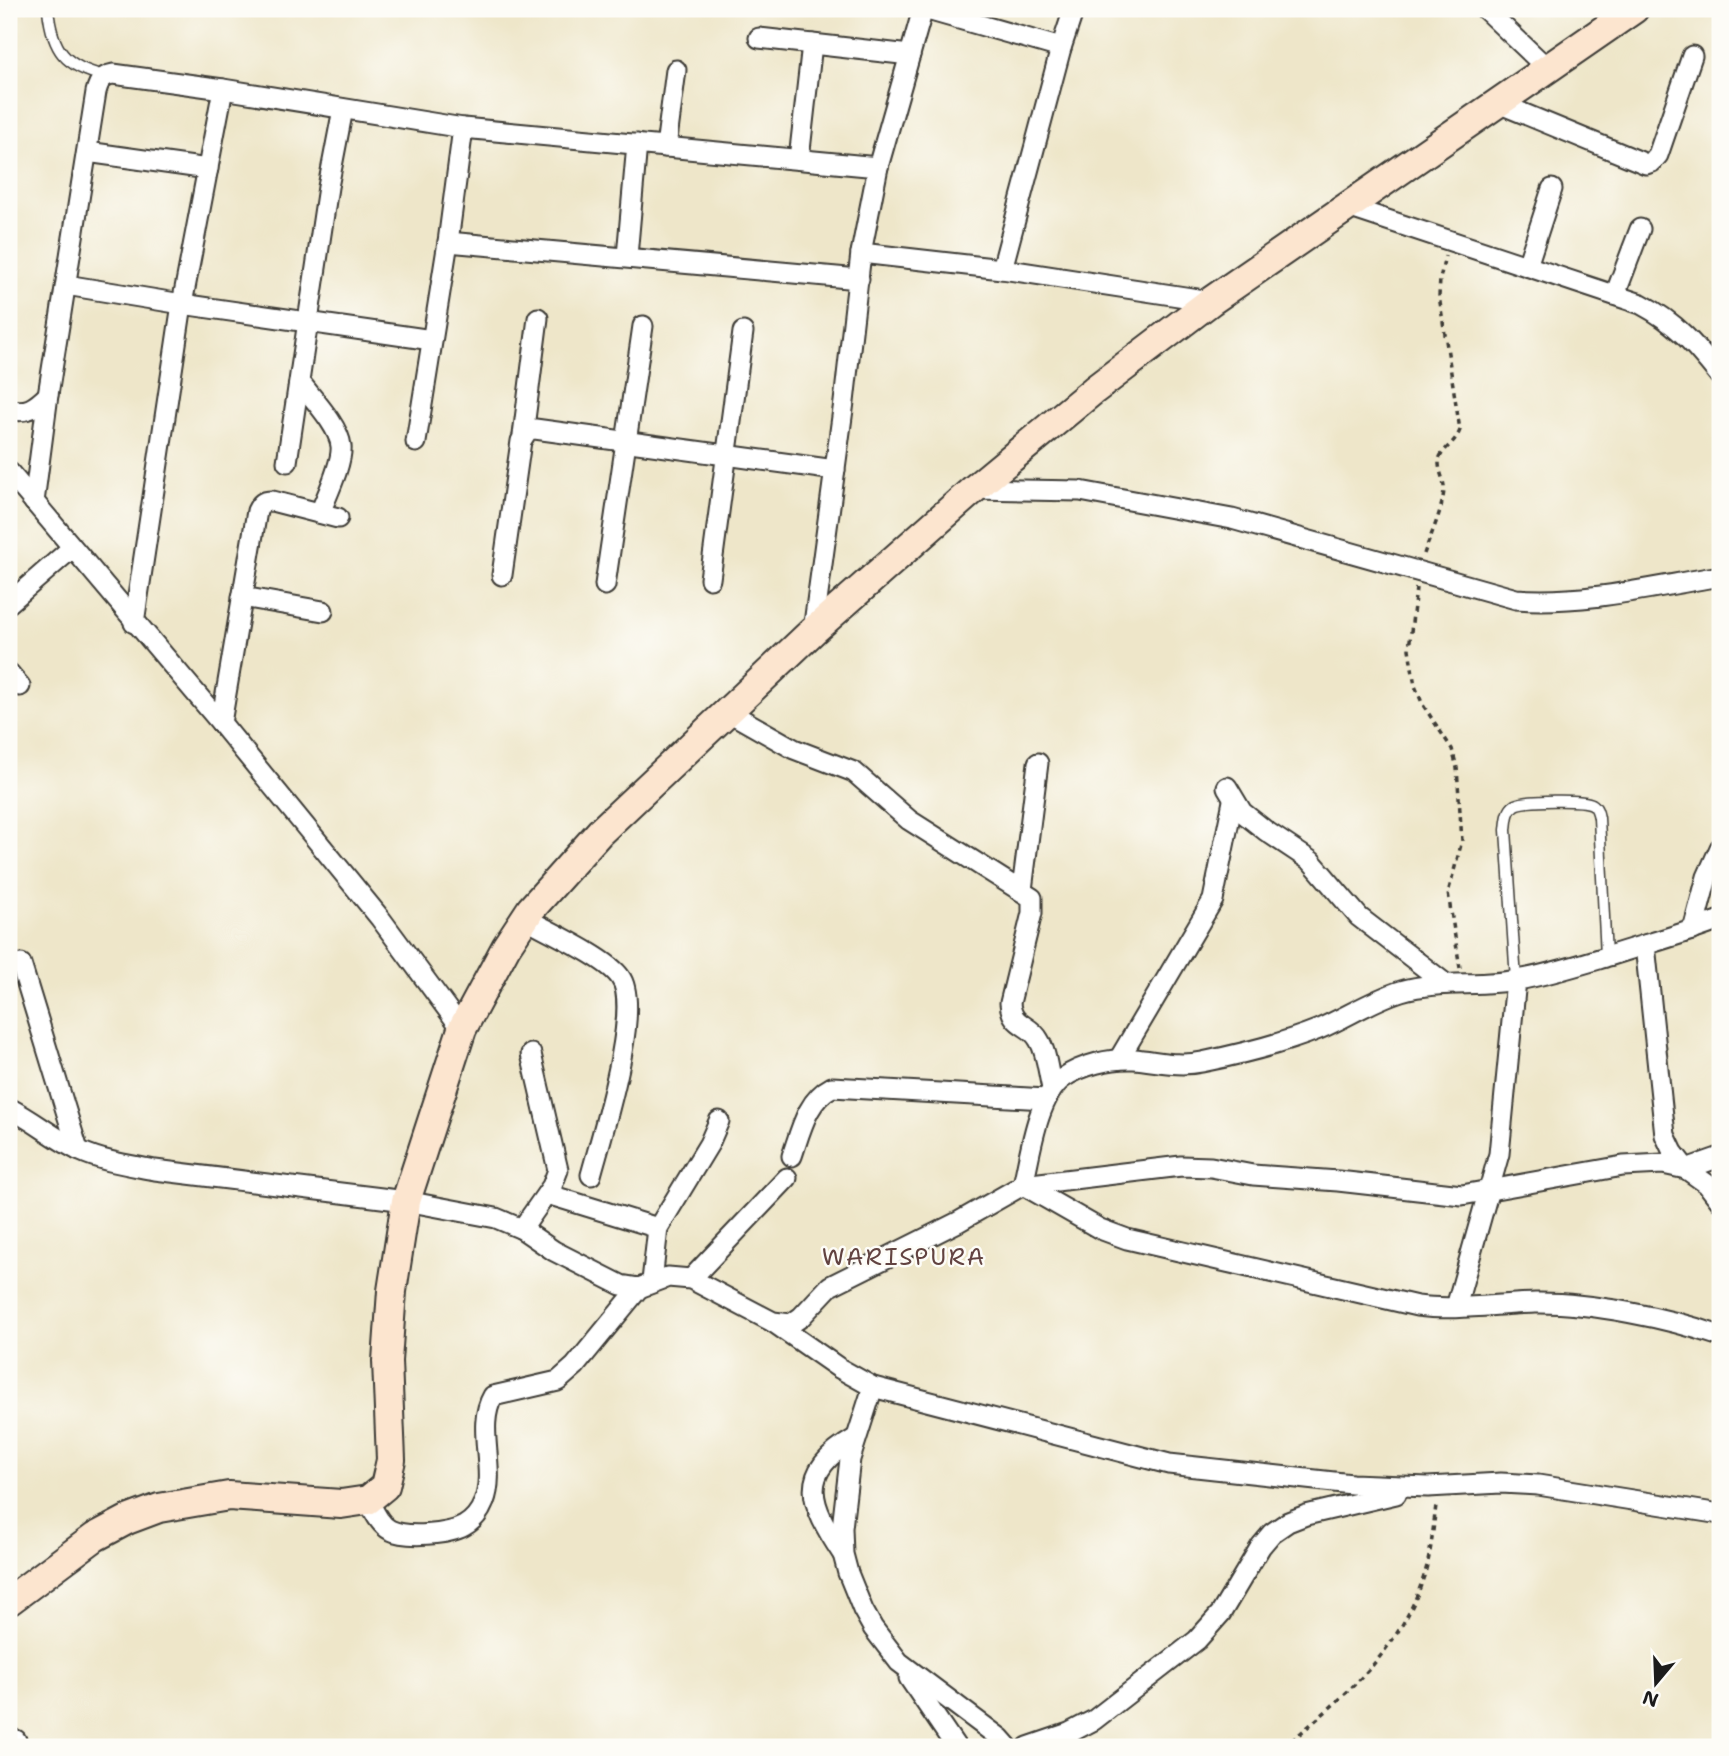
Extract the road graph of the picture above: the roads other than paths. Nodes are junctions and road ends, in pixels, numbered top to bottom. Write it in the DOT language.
graph roads {
  1 [pos="48,9"];
  2 [pos="923,9"];
  3 [pos="1074,9"];
  4 [pos="1485,9"];
  5 [pos="1634,9"];
  6 [pos="1504,18"];
  7 [pos="760,38"];
  8 [pos="812,44"];
  9 [pos="1060,48"];
  10 [pos="909,55"];
  11 [pos="1692,56"];
  12 [pos="1548,69"];
  13 [pos="676,70"];
  14 [pos="105,75"];
  15 [pos="223,89"];
  16 [pos="1499,103"];
  17 [pos="343,109"];
  18 [pos="463,128"];
  19 [pos="636,144"];
  20 [pos="666,147"];
  21 [pos="87,152"];
  22 [pos="799,159"];
  23 [pos="878,167"];
  24 [pos="208,169"];
  25 [pos="1552,189"];
  26 [pos="1348,207"];
  27 [pos="1640,229"];
  28 [pos="448,242"];
  29 [pos="862,253"];
  30 [pos="627,256"];
  31 [pos="1527,266"];
  32 [pos="1002,269"];
  33 [pos="859,279"];
  34 [pos="66,285"];
  35 [pos="1615,295"];
  36 [pos="1211,301"];
  37 [pos="182,304"];
  38 [pos="538,318"];
  39 [pos="309,323"];
  40 [pos="643,326"];
  41 [pos="743,332"];
  42 [pos="432,340"];
  43 [pos="1720,376"];
  44 [pos="300,382"];
  45 [pos="48,395"];
  46 [pos="9,409"];
  47 [pos="523,435"];
  48 [pos="626,441"];
  49 [pos="416,442"];
  50 [pos="726,455"];
  51 [pos="287,462"];
  52 [pos="835,470"];
  53 [pos="9,472"];
  54 [pos="974,489"];
  55 [pos="34,502"];
  56 [pos="72,548"];
  57 [pos="502,575"];
  58 [pos="1720,576"];
  59 [pos="710,579"];
  60 [pos="605,585"];
  61 [pos="242,597"];
  62 [pos="9,603"];
  63 [pos="323,611"];
  64 [pos="134,623"];
  65 [pos="813,631"];
  66 [pos="727,711"];
  67 [pos="221,723"];
  68 [pos="1038,764"];
  69 [pos="1720,848"];
  70 [pos="1022,890"];
  71 [pos="525,918"];
  72 [pos="1720,920"];
  73 [pos="1693,930"];
  74 [pos="1645,945"];
  75 [pos="1606,956"];
  76 [pos="21,964"];
  77 [pos="1516,980"];
  78 [pos="1454,984"];
  79 [pos="462,1029"];
  80 [pos="531,1054"];
  81 [pos="1119,1059"];
  82 [pos="1049,1094"];
  83 [pos="9,1108"];
  84 [pos="719,1121"];
  85 [pos="78,1150"];
  86 [pos="792,1156"];
  87 [pos="1720,1157"];
  88 [pos="1686,1169"];
  89 [pos="591,1175"];
  90 [pos="787,1178"];
  91 [pos="1023,1185"];
  92 [pos="1490,1191"];
  93 [pos="547,1194"];
  94 [pos="406,1201"];
  95 [pos="1720,1201"];
  96 [pos="658,1228"];
  97 [pos="522,1229"];
  98 [pos="691,1279"];
  99 [pos="645,1285"];
  100 [pos="1456,1307"];
  101 [pos="773,1322"];
  102 [pos="1720,1336"];
  103 [pos="873,1387"];
  104 [pos="856,1437"];
  105 [pos="1434,1486"];
  106 [pos="368,1500"];
  107 [pos="1720,1514"];
  108 [pos="843,1554"];
  109 [pos="9,1601"];
  110 [pos="900,1662"];
  111 [pos="956,1747"];
  112 [pos="1008,1747"];
  113 [pos="1028,1747"];
  1 -- 14 [label="lane"];
  2 -- 9 [label="street"];
  2 -- 10 [label="street"];
  3 -- 9 [label="street"];
  4 -- 6 [label="street"];
  5 -- 12 [label="street"];
  6 -- 12 [label="street"];
  7 -- 8 [label="street"];
  8 -- 10 [label="street"];
  8 -- 22 [label="street"];
  9 -- 32 [label="street"];
  10 -- 23 [label="street"];
  11 -- 16 [label="street"];
  12 -- 16 [label="street"];
  13 -- 20 [label="street"];
  14 -- 15 [label="street"];
  14 -- 21 [label="street"];
  15 -- 17 [label="street"];
  15 -- 24 [label="street"];
  16 -- 26 [label="street"];
  17 -- 18 [label="street"];
  17 -- 39 [label="street"];
  18 -- 19 [label="street"];
  18 -- 28 [label="street"];
  19 -- 20 [label="street"];
  19 -- 30 [label="street"];
  20 -- 22 [label="street"];
  21 -- 24 [label="street"];
  21 -- 34 [label="street"];
  22 -- 23 [label="street"];
  23 -- 29 [label="street"];
  24 -- 37 [label="street"];
  25 -- 31 [label="street"];
  26 -- 31 [label="street"];
  26 -- 36 [label="street"];
  27 -- 35 [label="street"];
  28 -- 30 [label="street"];
  28 -- 42 [label="street"];
  29 -- 32 [label="street"];
  29 -- 33 [label="street"];
  30 -- 33 [label="street"];
  31 -- 35 [label="street"];
  32 -- 36 [label="street"];
  33 -- 52 [label="street"];
  34 -- 37 [label="street"];
  34 -- 45 [label="street"];
  35 -- 43 [label="street"];
  36 -- 54 [label="street"];
  37 -- 39 [label="street"];
  37 -- 64 [label="street"];
  38 -- 47 [label="street"];
  39 -- 42 [label="street"];
  39 -- 44 [label="street"];
  40 -- 48 [label="street"];
  41 -- 50 [label="street"];
  42 -- 49 [label="street"];
  44 -- 51 [label="street"];
  44 -- 61 [label="street"];
  45 -- 46 [label="street"];
  45 -- 55 [label="street"];
  47 -- 48 [label="street"];
  47 -- 57 [label="street"];
  48 -- 50 [label="street"];
  48 -- 60 [label="street"];
  50 -- 52 [label="street"];
  50 -- 59 [label="street"];
  52 -- 65 [label="street"];
  53 -- 55 [label="street"];
  54 -- 58 [label="street"];
  54 -- 65 [label="street"];
  55 -- 56 [label="street"];
  56 -- 62 [label="street"];
  56 -- 64 [label="street"];
  61 -- 63 [label="street"];
  61 -- 67 [label="street"];
  64 -- 67 [label="street"];
  65 -- 66 [label="street"];
  66 -- 70 [label="street"];
  66 -- 71 [label="street"];
  67 -- 79 [label="street"];
  68 -- 70 [label="street"];
  69 -- 73 [label="street"];
  70 -- 82 [label="street"];
  71 -- 79 [label="street"];
  71 -- 89 [label="street"];
  72 -- 73 [label="street"];
  73 -- 74 [label="street"];
  74 -- 75 [label="street"];
  74 -- 88 [label="street"];
  75 -- 77 [label="street"];
  75 -- 77 [label="lane"];
  76 -- 85 [label="street"];
  77 -- 78 [label="street"];
  77 -- 92 [label="street"];
  78 -- 81 [label="street"];
  78 -- 81 [label="street"];
  79 -- 94 [label="street"];
  80 -- 93 [label="street"];
  81 -- 82 [label="street"];
  82 -- 86 [label="street"];
  82 -- 91 [label="street"];
  83 -- 85 [label="street"];
  84 -- 96 [label="street"];
  85 -- 94 [label="street"];
  87 -- 88 [label="street"];
  88 -- 92 [label="street"];
  88 -- 95 [label="street"];
  90 -- 98 [label="street"];
  91 -- 92 [label="street"];
  91 -- 100 [label="street"];
  91 -- 101 [label="street"];
  92 -- 100 [label="street"];
  93 -- 96 [label="street"];
  93 -- 97 [label="street"];
  94 -- 97 [label="street"];
  94 -- 106 [label="street"];
  96 -- 99 [label="street"];
  97 -- 99 [label="street"];
  98 -- 99 [label="street"];
  98 -- 101 [label="street"];
  99 -- 106 [label="street"];
  100 -- 102 [label="street"];
  101 -- 103 [label="street"];
  103 -- 104 [label="street"];
  103 -- 105 [label="street"];
  104 -- 108 [label="street"];
  104 -- 108 [label="street"];
  105 -- 107 [label="street"];
  105 -- 113 [label="street"];
  106 -- 109 [label="street"];
  108 -- 110 [label="street"];
  110 -- 111 [label="street"];
  110 -- 112 [label="street"];
}
